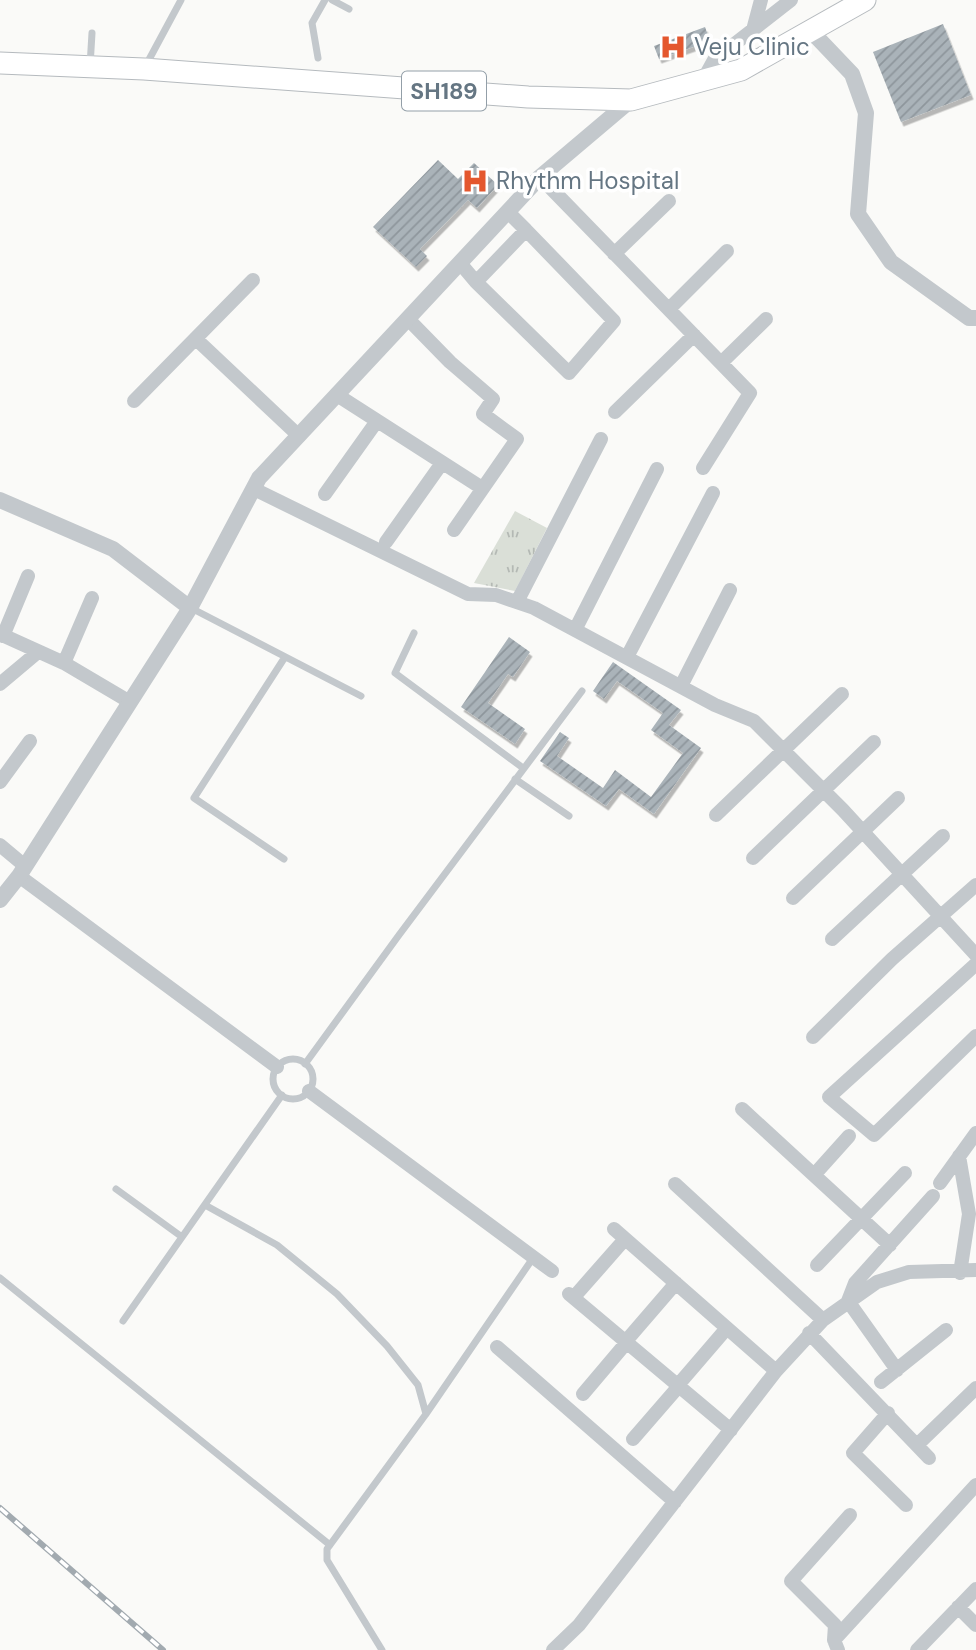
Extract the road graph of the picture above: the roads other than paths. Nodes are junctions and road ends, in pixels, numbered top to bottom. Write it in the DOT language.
graph roads {
  1 [pos="181,0"];
  2 [pos="325,0"];
  3 [pos="332,0"];
  4 [pos="761,0"];
  5 [pos="791,0"];
  6 [pos="866,0"];
  7 [pos="349,9"];
  8 [pos="753,30"];
  9 [pos="811,31"];
  10 [pos="92,33"];
  11 [pos="318,58"];
  12 [pos="0,63"];
  13 [pos="90,66"];
  14 [pos="144,69"];
  15 [pos="703,80"];
  16 [pos="631,100"];
  17 [pos="540,177"];
  18 [pos="669,201"];
  19 [pos="508,212"];
  20 [pos="526,230"];
  21 [pos="727,251"];
  22 [pos="614,254"];
  23 [pos="460,263"];
  24 [pos="253,280"];
  25 [pos="476,282"];
  26 [pos="669,309"];
  27 [pos="765,318"];
  28 [pos="408,319"];
  29 [pos="974,320"];
  30 [pos="694,335"];
  31 [pos="196,339"];
  32 [pos="721,363"];
  33 [pos="337,395"];
  34 [pos="134,401"];
  35 [pos="615,412"];
  36 [pos="377,421"];
  37 [pos="299,436"];
  38 [pos="601,439"];
  39 [pos="442,463"];
  40 [pos="703,468"];
  41 [pos="657,469"];
  42 [pos="482,488"];
  43 [pos="254,489"];
  44 [pos="713,493"];
  45 [pos="325,494"];
  46 [pos="0,500"];
  47 [pos="454,530"];
  48 [pos="386,542"];
  49 [pos="28,576"];
  50 [pos="730,590"];
  51 [pos="92,597"];
  52 [pos="517,602"];
  53 [pos="190,608"];
  54 [pos="575,630"];
  55 [pos="414,633"];
  56 [pos="2,635"];
  57 [pos="38,652"];
  58 [pos="285,657"];
  59 [pos="627,657"];
  60 [pos="64,663"];
  61 [pos="0,684"];
  62 [pos="681,686"];
  63 [pos="582,691"];
  64 [pos="842,694"];
  65 [pos="361,696"];
  66 [pos="130,702"];
  67 [pos="30,741"];
  68 [pos="874,742"];
  69 [pos="782,750"];
  70 [pos="523,768"];
  71 [pos="515,779"];
  72 [pos="0,782"];
  73 [pos="823,791"];
  74 [pos="898,798"];
  75 [pos="716,815"];
  76 [pos="569,816"];
  77 [pos="862,832"];
  78 [pos="943,836"];
  79 [pos="0,845"];
  80 [pos="753,858"];
  81 [pos="284,859"];
  82 [pos="22,871"];
  83 [pos="902,875"];
  84 [pos="976,885"];
  85 [pos="793,898"];
  86 [pos="0,901"];
  87 [pos="940,917"];
  88 [pos="832,939"];
  89 [pos="976,955"];
  90 [pos="976,964"];
  91 [pos="976,1036"];
  92 [pos="813,1037"];
  93 [pos="305,1064"];
  94 [pos="277,1068"];
  95 [pos="309,1091"];
  96 [pos="282,1095"];
  97 [pos="742,1109"];
  98 [pos="976,1133"];
  99 [pos="849,1136"];
  100 [pos="959,1156"];
  101 [pos="905,1172"];
  102 [pos="814,1175"];
  103 [pos="940,1182"];
  104 [pos="675,1184"];
  105 [pos="116,1189"];
  106 [pos="933,1196"];
  107 [pos="205,1205"];
  108 [pos="862,1219"];
  109 [pos="182,1237"];
  110 [pos="890,1245"];
  111 [pos="533,1257"];
  112 [pos="817,1265"];
  113 [pos="976,1270"];
  114 [pos="552,1271"];
  115 [pos="960,1272"];
  116 [pos="0,1278"];
  117 [pos="676,1283"];
  118 [pos="848,1301"];
  119 [pos="823,1320"];
  120 [pos="123,1321"];
  121 [pos="727,1328"];
  122 [pos="946,1331"];
  123 [pos="809,1333"];
  124 [pos="626,1342"];
  125 [pos="496,1347"];
  126 [pos="897,1370"];
  127 [pos="776,1371"];
  128 [pos="881,1382"];
  129 [pos="678,1385"];
  130 [pos="976,1388"];
  131 [pos="583,1394"];
  132 [pos="888,1413"];
  133 [pos="426,1414"];
  134 [pos="731,1430"];
  135 [pos="633,1439"];
  136 [pos="917,1445"];
  137 [pos="929,1458"];
  138 [pos="976,1485"];
  139 [pos="675,1502"];
  140 [pos="906,1505"];
  141 [pos="850,1514"];
  142 [pos="330,1545"];
  143 [pos="976,1589"];
  144 [pos="958,1607"];
  145 [pos="976,1625"];
  146 [pos="836,1645"];
  147 [pos="382,1650"];
  148 [pos="553,1650"];
  149 [pos="916,1650"];
  1 -- 14 [label="lane"];
  2 -- 11 [label="lane"];
  3 -- 7 [label="lane"];
  4 -- 8 [label="street"];
  5 -- 8 [label="street"];
  6 -- 9 [label="main road, SH189"];
  8 -- 15 [label="street"];
  9 -- 15 [label="main road, SH189"];
  9 -- 29 [label="street"];
  10 -- 13 [label="lane"];
  12 -- 13 [label="main road, SH189"];
  13 -- 14 [label="main road, SH189"];
  14 -- 16 [label="main road, SH189"];
  15 -- 16 [label="main road, SH189"];
  16 -- 17 [label="street"];
  17 -- 19 [label="street"];
  17 -- 22 [label="street"];
  18 -- 22 [label="street"];
  19 -- 20 [label="street"];
  19 -- 23 [label="street"];
  20 -- 25 [label="street"];
  20 -- 25 [label="street"];
  21 -- 26 [label="street"];
  22 -- 26 [label="street"];
  23 -- 25 [label="street"];
  23 -- 28 [label="street"];
  24 -- 31 [label="street"];
  26 -- 30 [label="street"];
  27 -- 32 [label="street"];
  28 -- 33 [label="street"];
  28 -- 42 [label="street"];
  30 -- 32 [label="street"];
  30 -- 35 [label="street"];
  31 -- 34 [label="street"];
  31 -- 37 [label="street"];
  32 -- 40 [label="street"];
  33 -- 36 [label="street"];
  33 -- 37 [label="street"];
  36 -- 39 [label="street"];
  36 -- 45 [label="street"];
  37 -- 43 [label="street"];
  38 -- 52 [label="street"];
  39 -- 42 [label="street"];
  39 -- 48 [label="street"];
  41 -- 54 [label="street"];
  42 -- 47 [label="street"];
  43 -- 52 [label="street"];
  43 -- 53 [label="street"];
  44 -- 59 [label="street"];
  46 -- 53 [label="street"];
  49 -- 56 [label="street"];
  50 -- 62 [label="street"];
  51 -- 60 [label="street"];
  52 -- 54 [label="street"];
  53 -- 58 [label="lane"];
  53 -- 66 [label="street"];
  54 -- 59 [label="street"];
  55 -- 70 [label="lane"];
  56 -- 57 [label="street"];
  57 -- 60 [label="street"];
  57 -- 61 [label="street"];
  58 -- 65 [label="lane"];
  58 -- 81 [label="lane"];
  59 -- 62 [label="street"];
  60 -- 66 [label="street"];
  62 -- 69 [label="street"];
  63 -- 70 [label="lane"];
  64 -- 69 [label="street"];
  66 -- 82 [label="street"];
  67 -- 72 [label="street"];
  68 -- 73 [label="street"];
  69 -- 73 [label="street"];
  69 -- 75 [label="street"];
  70 -- 71 [label="lane"];
  71 -- 76 [label="lane"];
  71 -- 93 [label="lane"];
  73 -- 77 [label="street"];
  73 -- 80 [label="street"];
  74 -- 77 [label="street"];
  77 -- 83 [label="street"];
  77 -- 85 [label="street"];
  78 -- 83 [label="street"];
  79 -- 82 [label="street"];
  82 -- 86 [label="street"];
  82 -- 94 [label="street"];
  83 -- 87 [label="street"];
  83 -- 88 [label="street"];
  84 -- 87 [label="street"];
  87 -- 89 [label="street"];
  87 -- 92 [label="street"];
  90 -- 91 [label="street"];
  93 -- 94 [label="lane"];
  93 -- 95 [label="lane"];
  94 -- 96 [label="lane"];
  95 -- 96 [label="lane"];
  95 -- 111 [label="street"];
  96 -- 107 [label="lane"];
  97 -- 102 [label="street"];
  98 -- 100 [label="street"];
  99 -- 102 [label="street"];
  100 -- 103 [label="street"];
  100 -- 115 [label="street"];
  101 -- 108 [label="street"];
  102 -- 108 [label="street"];
  104 -- 119 [label="street"];
  105 -- 109 [label="lane"];
  106 -- 110 [label="street"];
  107 -- 109 [label="lane"];
  107 -- 133 [label="lane"];
  108 -- 110 [label="street"];
  108 -- 112 [label="street"];
  109 -- 120 [label="lane"];
  110 -- 118 [label="street"];
  111 -- 114 [label="street"];
  111 -- 133 [label="lane"];
  113 -- 115 [label="street"];
  115 -- 118 [label="street"];
  116 -- 142 [label="lane"];
  117 -- 121 [label="street"];
  117 -- 124 [label="street"];
  117 -- 124 [label="street"];
  118 -- 119 [label="street"];
  118 -- 126 [label="street"];
  119 -- 123 [label="street"];
  121 -- 127 [label="street"];
  121 -- 129 [label="street"];
  122 -- 126 [label="street"];
  123 -- 127 [label="street"];
  123 -- 132 [label="street"];
  124 -- 129 [label="street"];
  124 -- 131 [label="street"];
  125 -- 139 [label="street"];
  126 -- 128 [label="street"];
  127 -- 134 [label="street"];
  129 -- 134 [label="street"];
  129 -- 135 [label="street"];
  130 -- 136 [label="street"];
  132 -- 136 [label="street"];
  132 -- 140 [label="street"];
  133 -- 142 [label="lane"];
  134 -- 139 [label="street"];
  136 -- 137 [label="street"];
  138 -- 146 [label="street"];
  139 -- 148 [label="street"];
  141 -- 146 [label="street"];
  142 -- 147 [label="lane"];
  143 -- 144 [label="street"];
  144 -- 145 [label="street"];
  144 -- 149 [label="street"];
}
